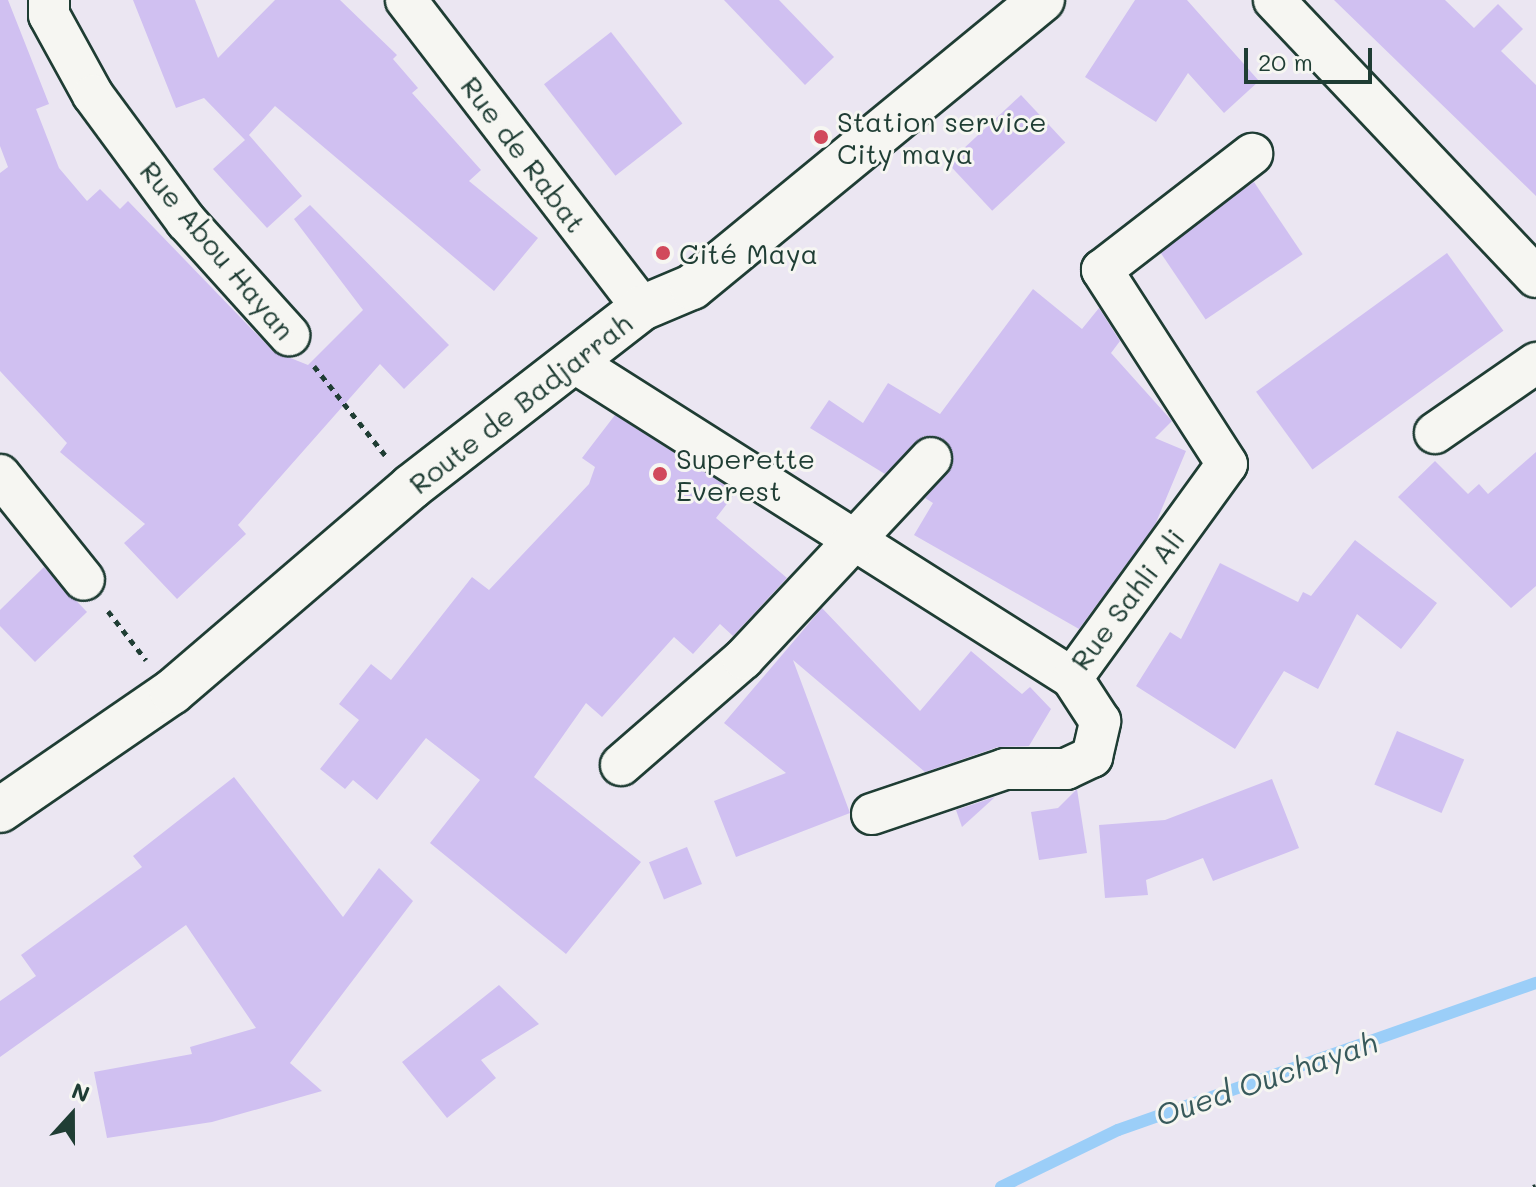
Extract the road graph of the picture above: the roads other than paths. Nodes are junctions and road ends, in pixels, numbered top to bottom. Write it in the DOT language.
graph roads {
  1 [pos="49,0"];
  2 [pos="406,0"];
  3 [pos="1274,0"];
  4 [pos="1017,7"];
  5 [pos="1252,154"];
  6 [pos="1536,277"];
  7 [pos="642,308"];
  8 [pos="289,335"];
  9 [pos="572,361"];
  10 [pos="1536,363"];
  11 [pos="1435,433"];
  12 [pos="931,458"];
  13 [pos="0,475"];
  14 [pos="860,541"];
  15 [pos="84,580"];
  16 [pos="1072,678"];
  17 [pos="621,765"];
  18 [pos="0,810"];
  19 [pos="872,814"];
  1 -- 8 [label="street, Rue Abou Hayan"];
  2 -- 7 [label="street, Rue de Rabat"];
  3 -- 6 [label="street"];
  4 -- 7 [label="main road, Route de Badjarrah"];
  5 -- 16 [label="street, Rue Sahli Ali"];
  7 -- 9 [label="main road, Route de Badjarrah"];
  9 -- 14 [label="street, Rue Sahli Ali"];
  9 -- 18 [label="main road, Route de Badjarrah"];
  10 -- 11 [label="street"];
  12 -- 14 [label="street"];
  13 -- 15 [label="street"];
  14 -- 16 [label="street, Rue Sahli Ali"];
  14 -- 17 [label="street"];
  16 -- 19 [label="street"];
}
